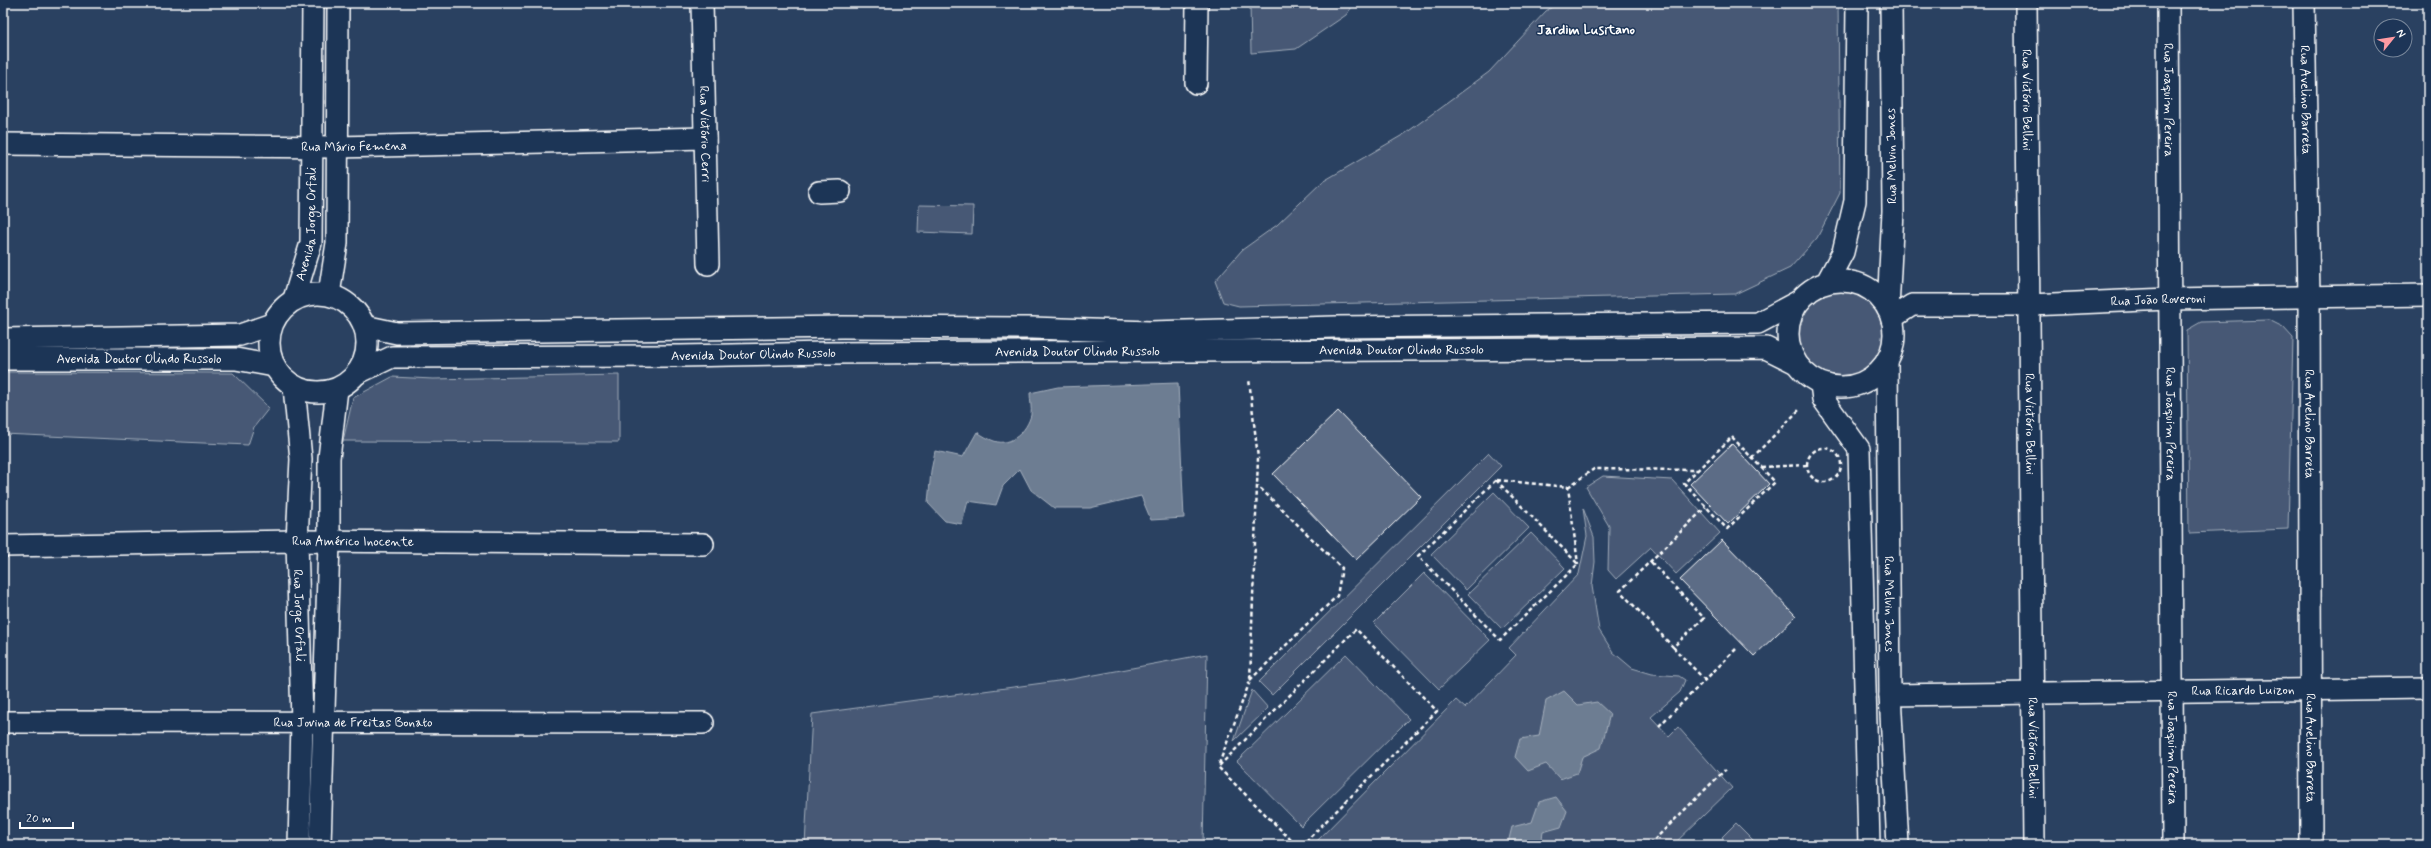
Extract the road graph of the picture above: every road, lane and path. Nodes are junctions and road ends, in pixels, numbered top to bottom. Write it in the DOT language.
graph roads {
  1 [pos="313,3"];
  2 [pos="338,3"];
  3 [pos="702,3"];
  4 [pos="1197,3"];
  5 [pos="1857,3"];
  6 [pos="1891,3"];
  7 [pos="2026,3"];
  8 [pos="2168,3"];
  9 [pos="2304,3"];
  10 [pos="1196,83"];
  11 [pos="705,138"];
  12 [pos="3,144"];
  13 [pos="312,146"];
  14 [pos="338,147"];
  15 [pos="840,191"];
  16 [pos="819,192"];
  17 [pos="708,264"];
  18 [pos="1827,282"];
  19 [pos="329,294"];
  20 [pos="2428,296"];
  21 [pos="2309,298"];
  22 [pos="294,299"];
  23 [pos="2168,299"];
  24 [pos="1799,301"];
  25 [pos="2030,305"];
  26 [pos="1890,313"];
  27 [pos="272,324"];
  28 [pos="364,326"];
  29 [pos="834,327"];
  30 [pos="1032,328"];
  31 [pos="3,339"];
  32 [pos="1031,352"];
  33 [pos="835,353"];
  34 [pos="3,359"];
  35 [pos="1887,362"];
  36 [pos="1796,363"];
  37 [pos="274,366"];
  38 [pos="358,373"];
  39 [pos="1249,379"];
  40 [pos="1821,384"];
  41 [pos="294,387"];
  42 [pos="337,389"];
  43 [pos="1799,410"];
  44 [pos="1752,458"];
  45 [pos="1807,465"];
  46 [pos="1760,467"];
  47 [pos="1698,470"];
  48 [pos="1496,480"];
  49 [pos="1258,486"];
  50 [pos="1568,488"];
  51 [pos="1706,507"];
  52 [pos="296,541"];
  53 [pos="329,542"];
  54 [pos="703,544"];
  55 [pos="3,546"];
  56 [pos="1651,562"];
  57 [pos="1578,564"];
  58 [pos="1673,647"];
  59 [pos="1736,649"];
  60 [pos="1705,680"];
  61 [pos="1250,681"];
  62 [pos="2428,688"];
  63 [pos="2311,690"];
  64 [pos="2173,691"];
  65 [pos="2032,693"];
  66 [pos="1890,694"];
  67 [pos="3,722"];
  68 [pos="302,722"];
  69 [pos="323,722"];
  70 [pos="703,723"];
  71 [pos="1659,726"];
  72 [pos="1218,767"];
  73 [pos="1725,770"];
  74 [pos="299,845"];
  75 [pos="320,845"];
  76 [pos="1296,845"];
  77 [pos="1302,845"];
  78 [pos="1649,845"];
  79 [pos="1869,845"];
  80 [pos="1898,845"];
  81 [pos="2034,845"];
  82 [pos="2173,845"];
  83 [pos="2311,845"];
  1 -- 13 [label="street, Avenida Jorge Orfali"];
  2 -- 14 [label="street, Avenida Jorge Orfali"];
  3 -- 11 [label="street, Rua Victório Cerri"];
  4 -- 10 [label="street"];
  5 -- 18 [label="street"];
  6 -- 26 [label="street, Rua Melvin Jones"];
  7 -- 25 [label="street, Rua Victório Bellini"];
  8 -- 23 [label="street, Rua Joaquim Pereira"];
  9 -- 21 [label="street, Rua Avelino Barreta"];
  11 -- 14 [label="street, Rua Mário Femena"];
  11 -- 17 [label="street, Rua Victório Cerri"];
  12 -- 13 [label="street, Rua Mário Femena"];
  13 -- 14 [label="street, Rua Mário Femena"];
  13 -- 22 [label="street, Avenida Jorge Orfali"];
  14 -- 19 [label="street, Avenida Jorge Orfali"];
  15 -- 16 [label="street"];
  18 -- 24 [label="street"];
  18 -- 26 [label="street"];
  19 -- 22 [label="street"];
  19 -- 28 [label="street"];
  20 -- 21 [label="street, Rua João Roveroni"];
  21 -- 23 [label="street, Rua João Roveroni"];
  21 -- 63 [label="street, Rua Avelino Barreta"];
  22 -- 27 [label="street"];
  23 -- 25 [label="street, Rua João Roveroni"];
  23 -- 64 [label="street, Rua Joaquim Pereira"];
  24 -- 30 [label="street, Avenida Doutor Olindo Russolo"];
  24 -- 36 [label="street"];
  25 -- 26 [label="street, Rua João Roveroni"];
  25 -- 65 [label="street, Rua Victório Bellini"];
  26 -- 35 [label="street"];
  27 -- 31 [label="street, Avenida Doutor Olindo Russolo"];
  27 -- 37 [label="street"];
  28 -- 29 [label="street, Avenida Doutor Olindo Russolo"];
  28 -- 38 [label="street"];
  29 -- 30 [label="street, Avenida Doutor Olindo Russolo"];
  29 -- 33 [label="street"];
  30 -- 32 [label="street"];
  32 -- 33 [label="street, Avenida Doutor Olindo Russolo"];
  32 -- 36 [label="street, Avenida Doutor Olindo Russolo"];
  33 -- 38 [label="street, Avenida Doutor Olindo Russolo"];
  34 -- 37 [label="street, Avenida Doutor Olindo Russolo"];
  35 -- 40 [label="street"];
  35 -- 66 [label="street, Rua Melvin Jones"];
  36 -- 40 [label="street"];
  37 -- 41 [label="street"];
  38 -- 42 [label="street"];
  39 -- 49 [label="path"];
  40 -- 79 [label="street, Rua Melvin Jones"];
  41 -- 42 [label="street"];
  41 -- 52 [label="street, Rua Jorge Orfali"];
  42 -- 53 [label="street, Rua Jorge Orfali"];
  43 -- 44 [label="path"];
  44 -- 46 [label="path"];
  44 -- 47 [label="path"];
  45 -- 45 [label="path"];
  45 -- 46 [label="path"];
  46 -- 51 [label="path"];
  47 -- 50 [label="path"];
  47 -- 51 [label="path"];
  48 -- 50 [label="path"];
  48 -- 57 [label="path"];
  48 -- 57 [label="path"];
  49 -- 61 [label="path"];
  49 -- 61 [label="path"];
  50 -- 57 [label="path"];
  51 -- 56 [label="path"];
  52 -- 53 [label="street, Rua Américo Inocente"];
  52 -- 55 [label="street, Rua Américo Inocente"];
  52 -- 68 [label="street, Rua Jorge Orfali"];
  53 -- 54 [label="street, Rua Américo Inocente"];
  53 -- 69 [label="street, Rua Jorge Orfali"];
  56 -- 58 [label="path"];
  56 -- 58 [label="path"];
  58 -- 60 [label="path"];
  59 -- 60 [label="path"];
  60 -- 71 [label="path"];
  61 -- 72 [label="path"];
  62 -- 63 [label="street, Rua Ricardo Luizon"];
  63 -- 64 [label="street, Rua Ricardo Luizon"];
  63 -- 83 [label="street, Rua Avelino Barreta"];
  64 -- 65 [label="street, Rua Ricardo Luizon"];
  64 -- 82 [label="street, Rua Joaquim Pereira"];
  65 -- 66 [label="street, Rua Ricardo Luizon"];
  65 -- 81 [label="street, Rua Victório Bellini"];
  66 -- 80 [label="street, Rua Melvin Jones"];
  67 -- 68 [label="street, Rua Jovina de Freitas Bonato"];
  68 -- 69 [label="street, Rua Jovina de Freitas Bonato"];
  68 -- 74 [label="street, Rua Jorge Orfali"];
  69 -- 70 [label="street, Rua Jovina de Freitas Bonato"];
  69 -- 75 [label="street, Rua Jorge Orfali"];
  72 -- 76 [label="path"];
  72 -- 77 [label="path"];
  73 -- 78 [label="path"];
}
